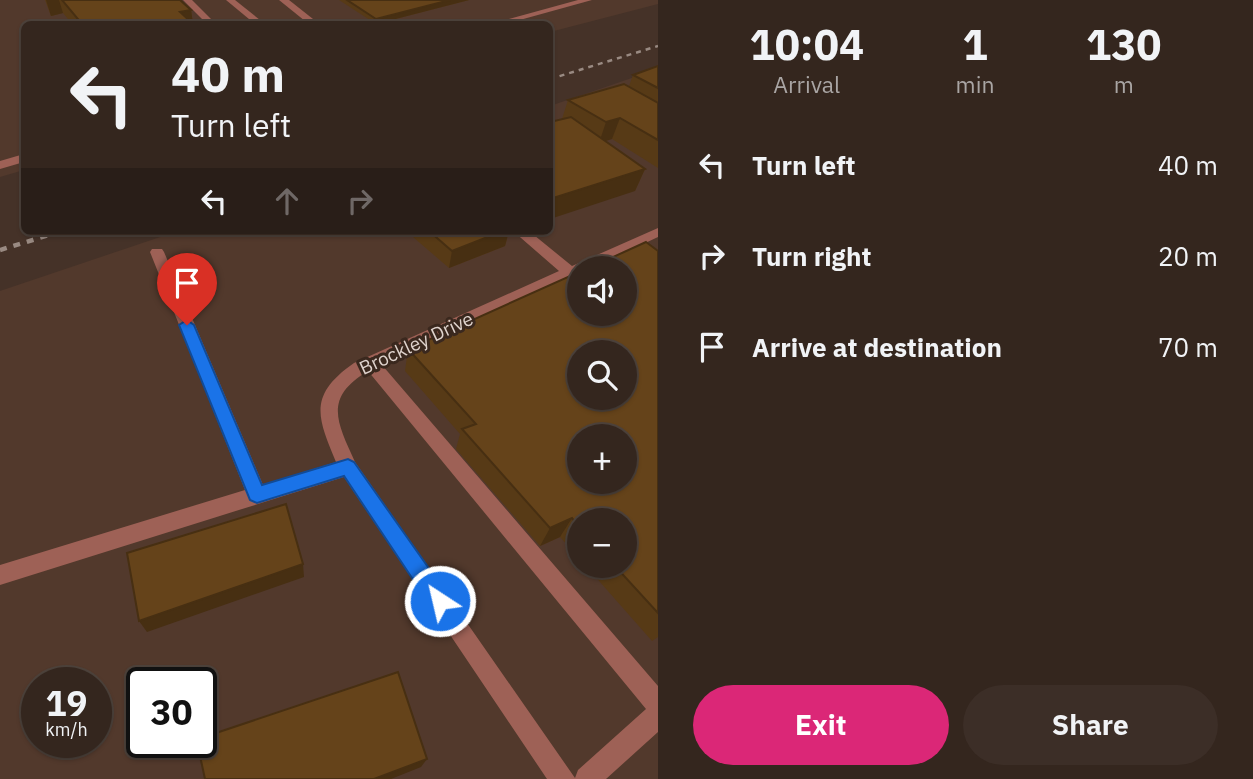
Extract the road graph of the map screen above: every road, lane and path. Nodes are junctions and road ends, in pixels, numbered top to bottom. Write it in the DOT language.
graph roads {
  1 [pos="187,0"];
  2 [pos="230,0"];
  3 [pos="283,0"];
  4 [pos="587,0"];
  5 [pos="308,19"];
  6 [pos="209,21"];
  7 [pos="256,21"];
  8 [pos="507,21"];
  9 [pos="21,159"];
  10 [pos="0,165"];
  11 [pos="658,232"];
  12 [pos="526,235"];
  13 [pos="157,252"];
  14 [pos="605,256"];
  15 [pos="567,263"];
  16 [pos="567,273"];
  17 [pos="370,363"];
  18 [pos="348,467"];
  19 [pos="257,495"];
  20 [pos="0,575"];
  21 [pos="658,705"];
  22 [pos="658,715"];
  23 [pos="562,779"];
  24 [pos="587,779"];
  1 -- 6 [label="street"];
  2 -- 7 [label="street"];
  3 -- 5 [label="street"];
  4 -- 8 [label="street"];
  9 -- 10 [label="street"];
  11 -- 14 [label="street, Brockley Drive"];
  12 -- 15 [label="street"];
  13 -- 19 [label="street"];
  16 -- 17 [label="street, Brockley Drive"];
  17 -- 18 [label="street, Brockley Drive"];
  17 -- 21 [label="street"];
  18 -- 19 [label="street"];
  18 -- 23 [label="street, Brockley Drive"];
  19 -- 20 [label="street"];
  22 -- 24 [label="street"];
}
